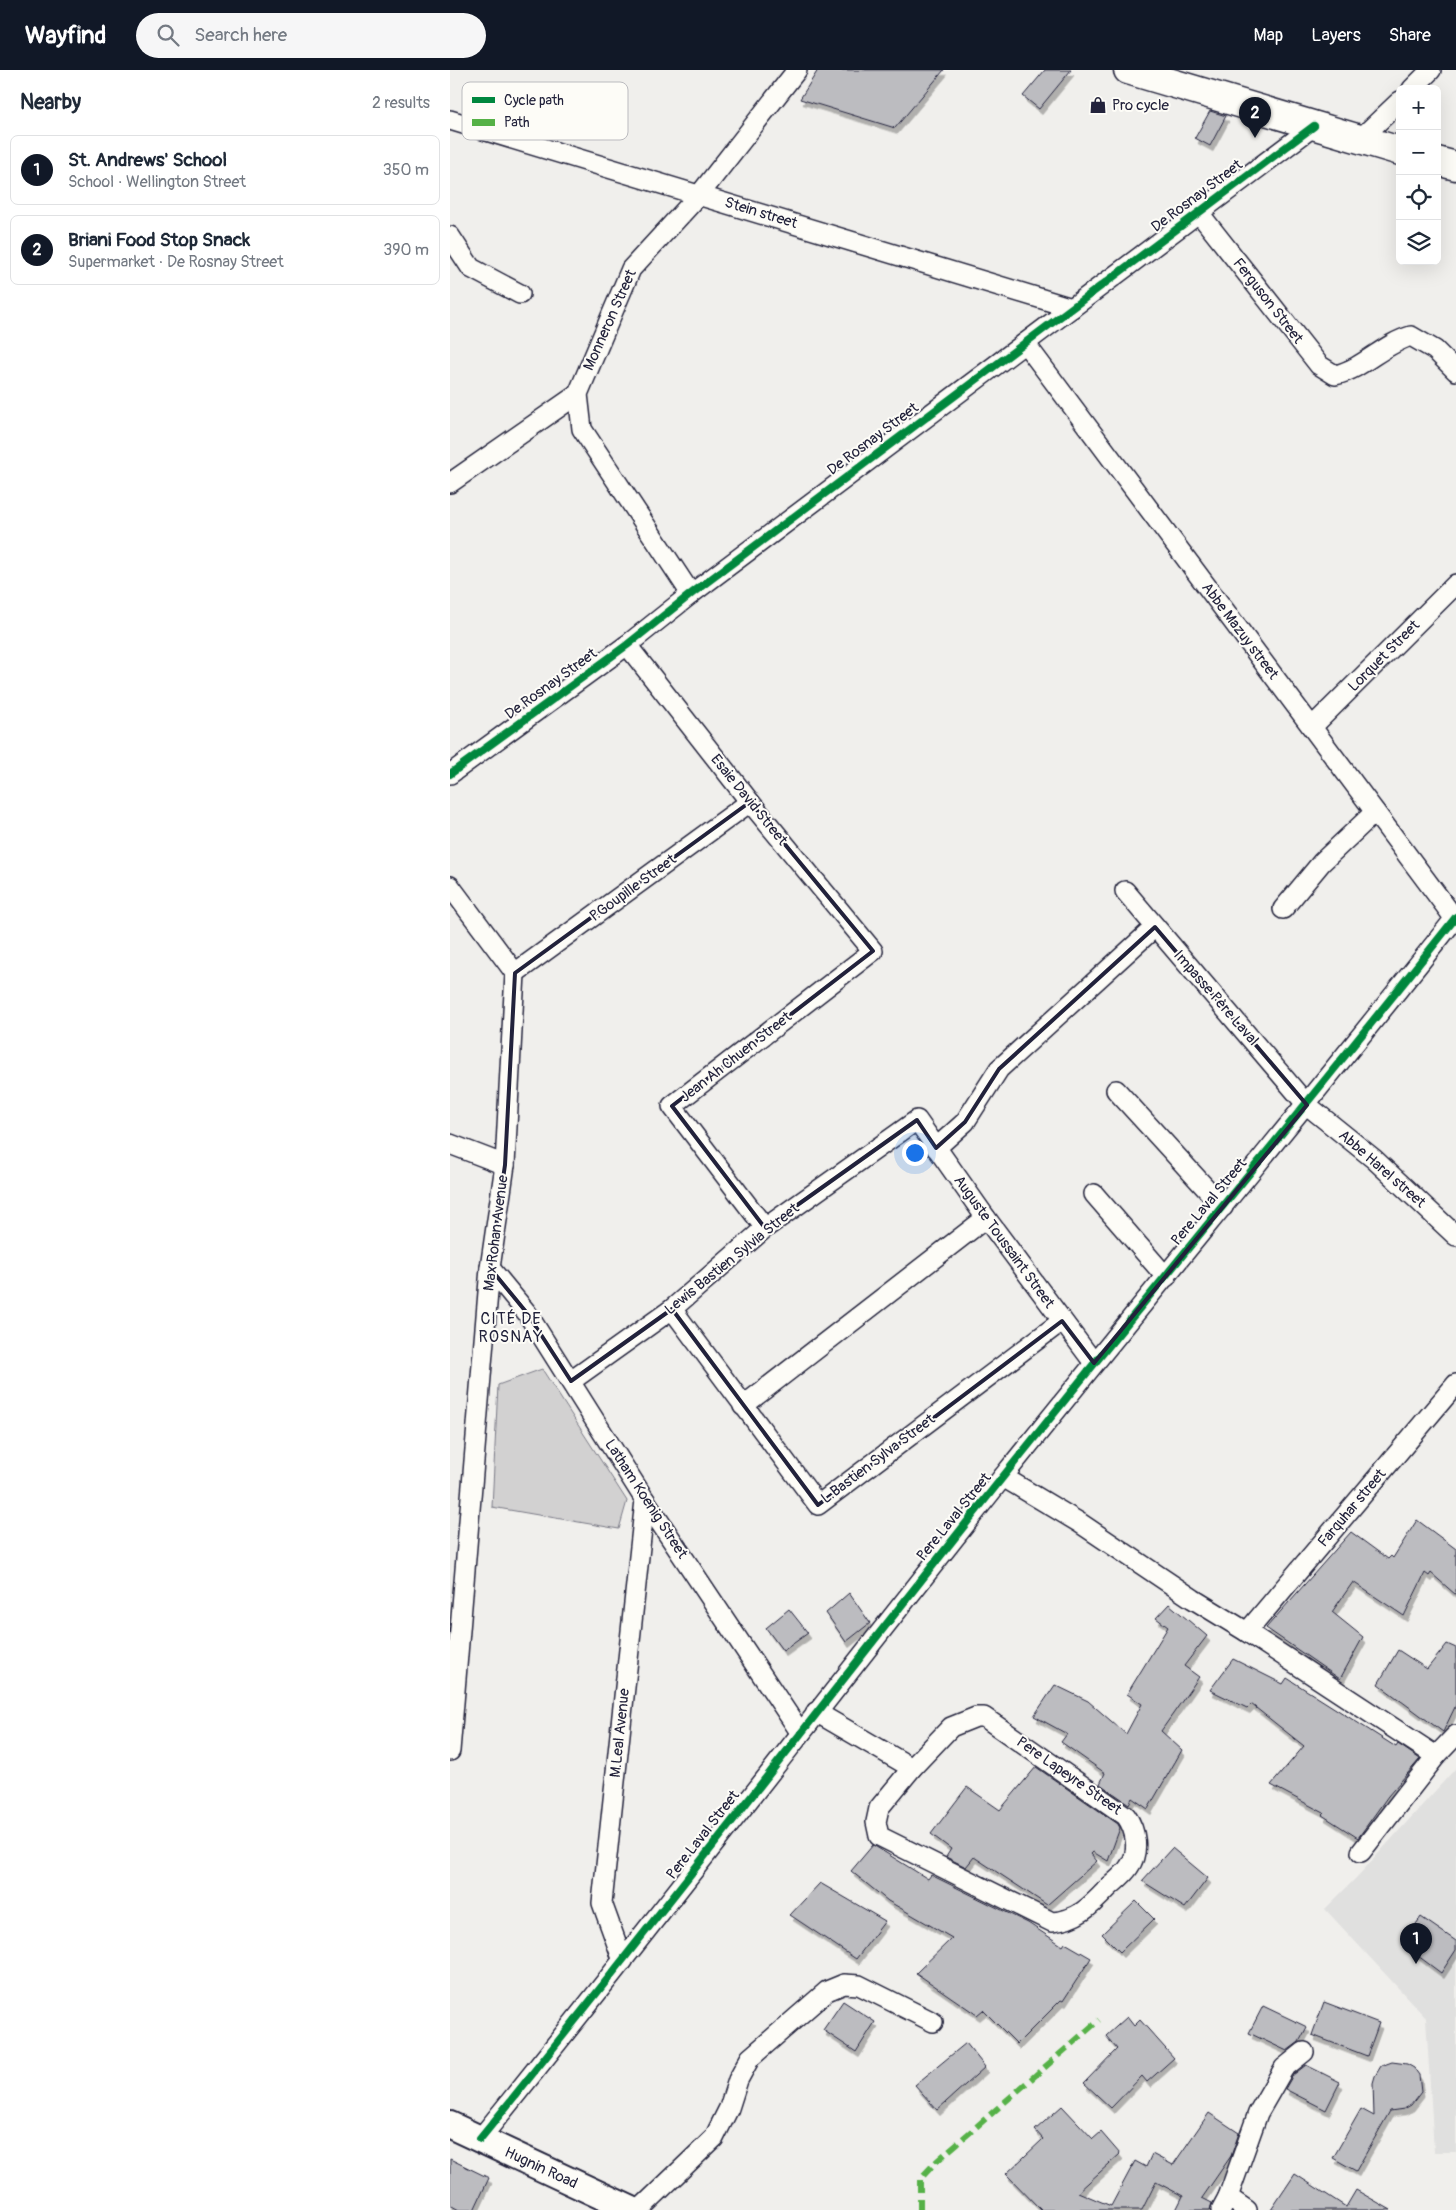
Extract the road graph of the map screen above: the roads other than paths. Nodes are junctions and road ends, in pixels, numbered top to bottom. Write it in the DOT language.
graph roads {
  1 [pos="797,70"];
  2 [pos="1128,70"];
  3 [pos="1431,70"];
  4 [pos="1416,85"];
  5 [pos="1396,104"];
  6 [pos="450,120"];
  7 [pos="462,124"];
  8 [pos="1314,126"];
  9 [pos="518,140"];
  10 [pos="1359,140"];
  11 [pos="1396,150"];
  12 [pos="1441,162"];
  13 [pos="1456,166"];
  14 [pos="700,194"];
  15 [pos="1199,213"];
  16 [pos="450,236"];
  17 [pos="520,294"];
  18 [pos="1072,308"];
  19 [pos="1025,343"];
  20 [pos="1456,372"];
  21 [pos="578,394"];
  22 [pos="450,483"];
  23 [pos="1456,584"];
  24 [pos="691,594"];
  25 [pos="627,645"];
  26 [pos="1312,727"];
  27 [pos="450,774"];
  28 [pos="750,802"];
  29 [pos="1376,812"];
  30 [pos="450,886"];
  31 [pos="1125,891"];
  32 [pos="1283,909"];
  33 [pos="1455,918"];
  34 [pos="1156,927"];
  35 [pos="873,951"];
  36 [pos="516,973"];
  37 [pos="1116,1090"];
  38 [pos="1307,1105"];
  39 [pos="917,1120"];
  40 [pos="450,1144"];
  41 [pos="936,1148"];
  42 [pos="505,1165"];
  43 [pos="1094,1194"];
  44 [pos="1223,1207"];
  45 [pos="986,1218"];
  46 [pos="765,1228"];
  47 [pos="1456,1236"];
  48 [pos="490,1268"];
  49 [pos="1166,1276"];
  50 [pos="672,1309"];
  51 [pos="1062,1321"];
  52 [pos="1094,1363"];
  53 [pos="571,1381"];
  54 [pos="1456,1384"];
  55 [pos="743,1406"];
  56 [pos="1003,1477"];
  57 [pos="645,1500"];
  58 [pos="1247,1632"];
  59 [pos="816,1712"];
  60 [pos="800,1732"];
  61 [pos="1456,1735"];
  62 [pos="450,1751"];
  63 [pos="1436,1756"];
  64 [pos="912,1768"];
  65 [pos="1360,1852"];
  66 [pos="624,1961"];
  67 [pos="933,2022"];
  68 [pos="1304,2052"];
  69 [pos="450,2125"];
  70 [pos="480,2139"];
  71 [pos="1224,2203"];
  72 [pos="632,2210"];
  73 [pos="639,2210"];
  74 [pos="1247,2210"];
  1 -- 14 [label="street, Monneron Street"];
  2 -- 8 [label="main road"];
  3 -- 4 [label="street"];
  5 -- 10 [label="street"];
  6 -- 7 [label="street, Stein street"];
  8 -- 10 [label="main road"];
  8 -- 15 [label="street, De Rosnay Street"];
  9 -- 14 [label="street, Stein street"];
  10 -- 11 [label="main road"];
  12 -- 13 [label="main road"];
  14 -- 18 [label="street, Stein street"];
  14 -- 21 [label="street, Monneron Street"];
  15 -- 18 [label="street, De Rosnay Street"];
  15 -- 20 [label="street, Ferguson Street"];
  16 -- 17 [label="street"];
  18 -- 19 [label="street, De Rosnay Street"];
  19 -- 24 [label="street, De Rosnay Street"];
  19 -- 26 [label="street, Abbe Mazuy street"];
  21 -- 22 [label="street"];
  21 -- 24 [label="street, Monneron Street"];
  23 -- 26 [label="street, Lorquet Street"];
  24 -- 25 [label="street, De Rosnay Street"];
  25 -- 27 [label="street, De Rosnay Street"];
  25 -- 28 [label="street, Esaie David Street"];
  26 -- 29 [label="street, Abbe Mazuy street"];
  28 -- 35 [label="street, Esaie David Street"];
  28 -- 36 [label="street, P.Goupille Street"];
  29 -- 32 [label="street"];
  29 -- 33 [label="street, Abbe Mazuy street"];
  30 -- 36 [label="street"];
  31 -- 34 [label="street, Impasse Père Laval"];
  33 -- 38 [label="street, Pere Laval Street"];
  34 -- 38 [label="street, Impasse Père Laval"];
  34 -- 41 [label="street"];
  35 -- 46 [label="street, Jean Ah Chuen Street"];
  36 -- 42 [label="street, Max Rohan Avenue"];
  37 -- 44 [label="street"];
  38 -- 44 [label="street, Pere Laval Street"];
  38 -- 47 [label="street, Abbe Harel street"];
  39 -- 41 [label="street, Auguste Toussaint Street"];
  39 -- 46 [label="street, Lewis Bastien Sylvia Street"];
  40 -- 42 [label="street"];
  41 -- 45 [label="street, Auguste Toussaint Street"];
  42 -- 48 [label="street, Max Rohan Avenue"];
  43 -- 49 [label="street"];
  44 -- 49 [label="street, Pere Laval Street"];
  45 -- 51 [label="street, Auguste Toussaint Street"];
  45 -- 55 [label="street"];
  46 -- 50 [label="street, Lewis Bastien Sylvia Street"];
  48 -- 53 [label="street, Latham Koenig Street"];
  48 -- 62 [label="street, Max Rohan Avenue"];
  49 -- 52 [label="street, Pere Laval Street"];
  50 -- 53 [label="street, Lewis Bastien Sylvia Street"];
  50 -- 55 [label="street, L.Bastien Sylva Street"];
  51 -- 52 [label="street, Auguste Toussaint Street"];
  51 -- 55 [label="street, L.Bastien Sylva Street"];
  52 -- 56 [label="street, Pere Laval Street"];
  53 -- 57 [label="street, Latham Koenig Street"];
  54 -- 58 [label="street, Farquhar street"];
  56 -- 58 [label="street"];
  56 -- 59 [label="street, Pere Laval Street"];
  57 -- 60 [label="street, Latham Koenig Street"];
  57 -- 66 [label="street, M.Leal Avenue"];
  58 -- 63 [label="street"];
  59 -- 60 [label="street, Pere Laval Street"];
  59 -- 64 [label="street"];
  60 -- 66 [label="street, Pere Laval Street"];
  61 -- 63 [label="street"];
  63 -- 65 [label="street"];
  64 -- 64 [label="street, Pere Lapeyre Street"];
  66 -- 70 [label="street, Pere Laval Street"];
  67 -- 73 [label="street"];
  68 -- 71 [label="street"];
  69 -- 70 [label="main road, Hugnin Road"];
  70 -- 72 [label="main road, Hugnin Road"];
  71 -- 74 [label="street"];
}
